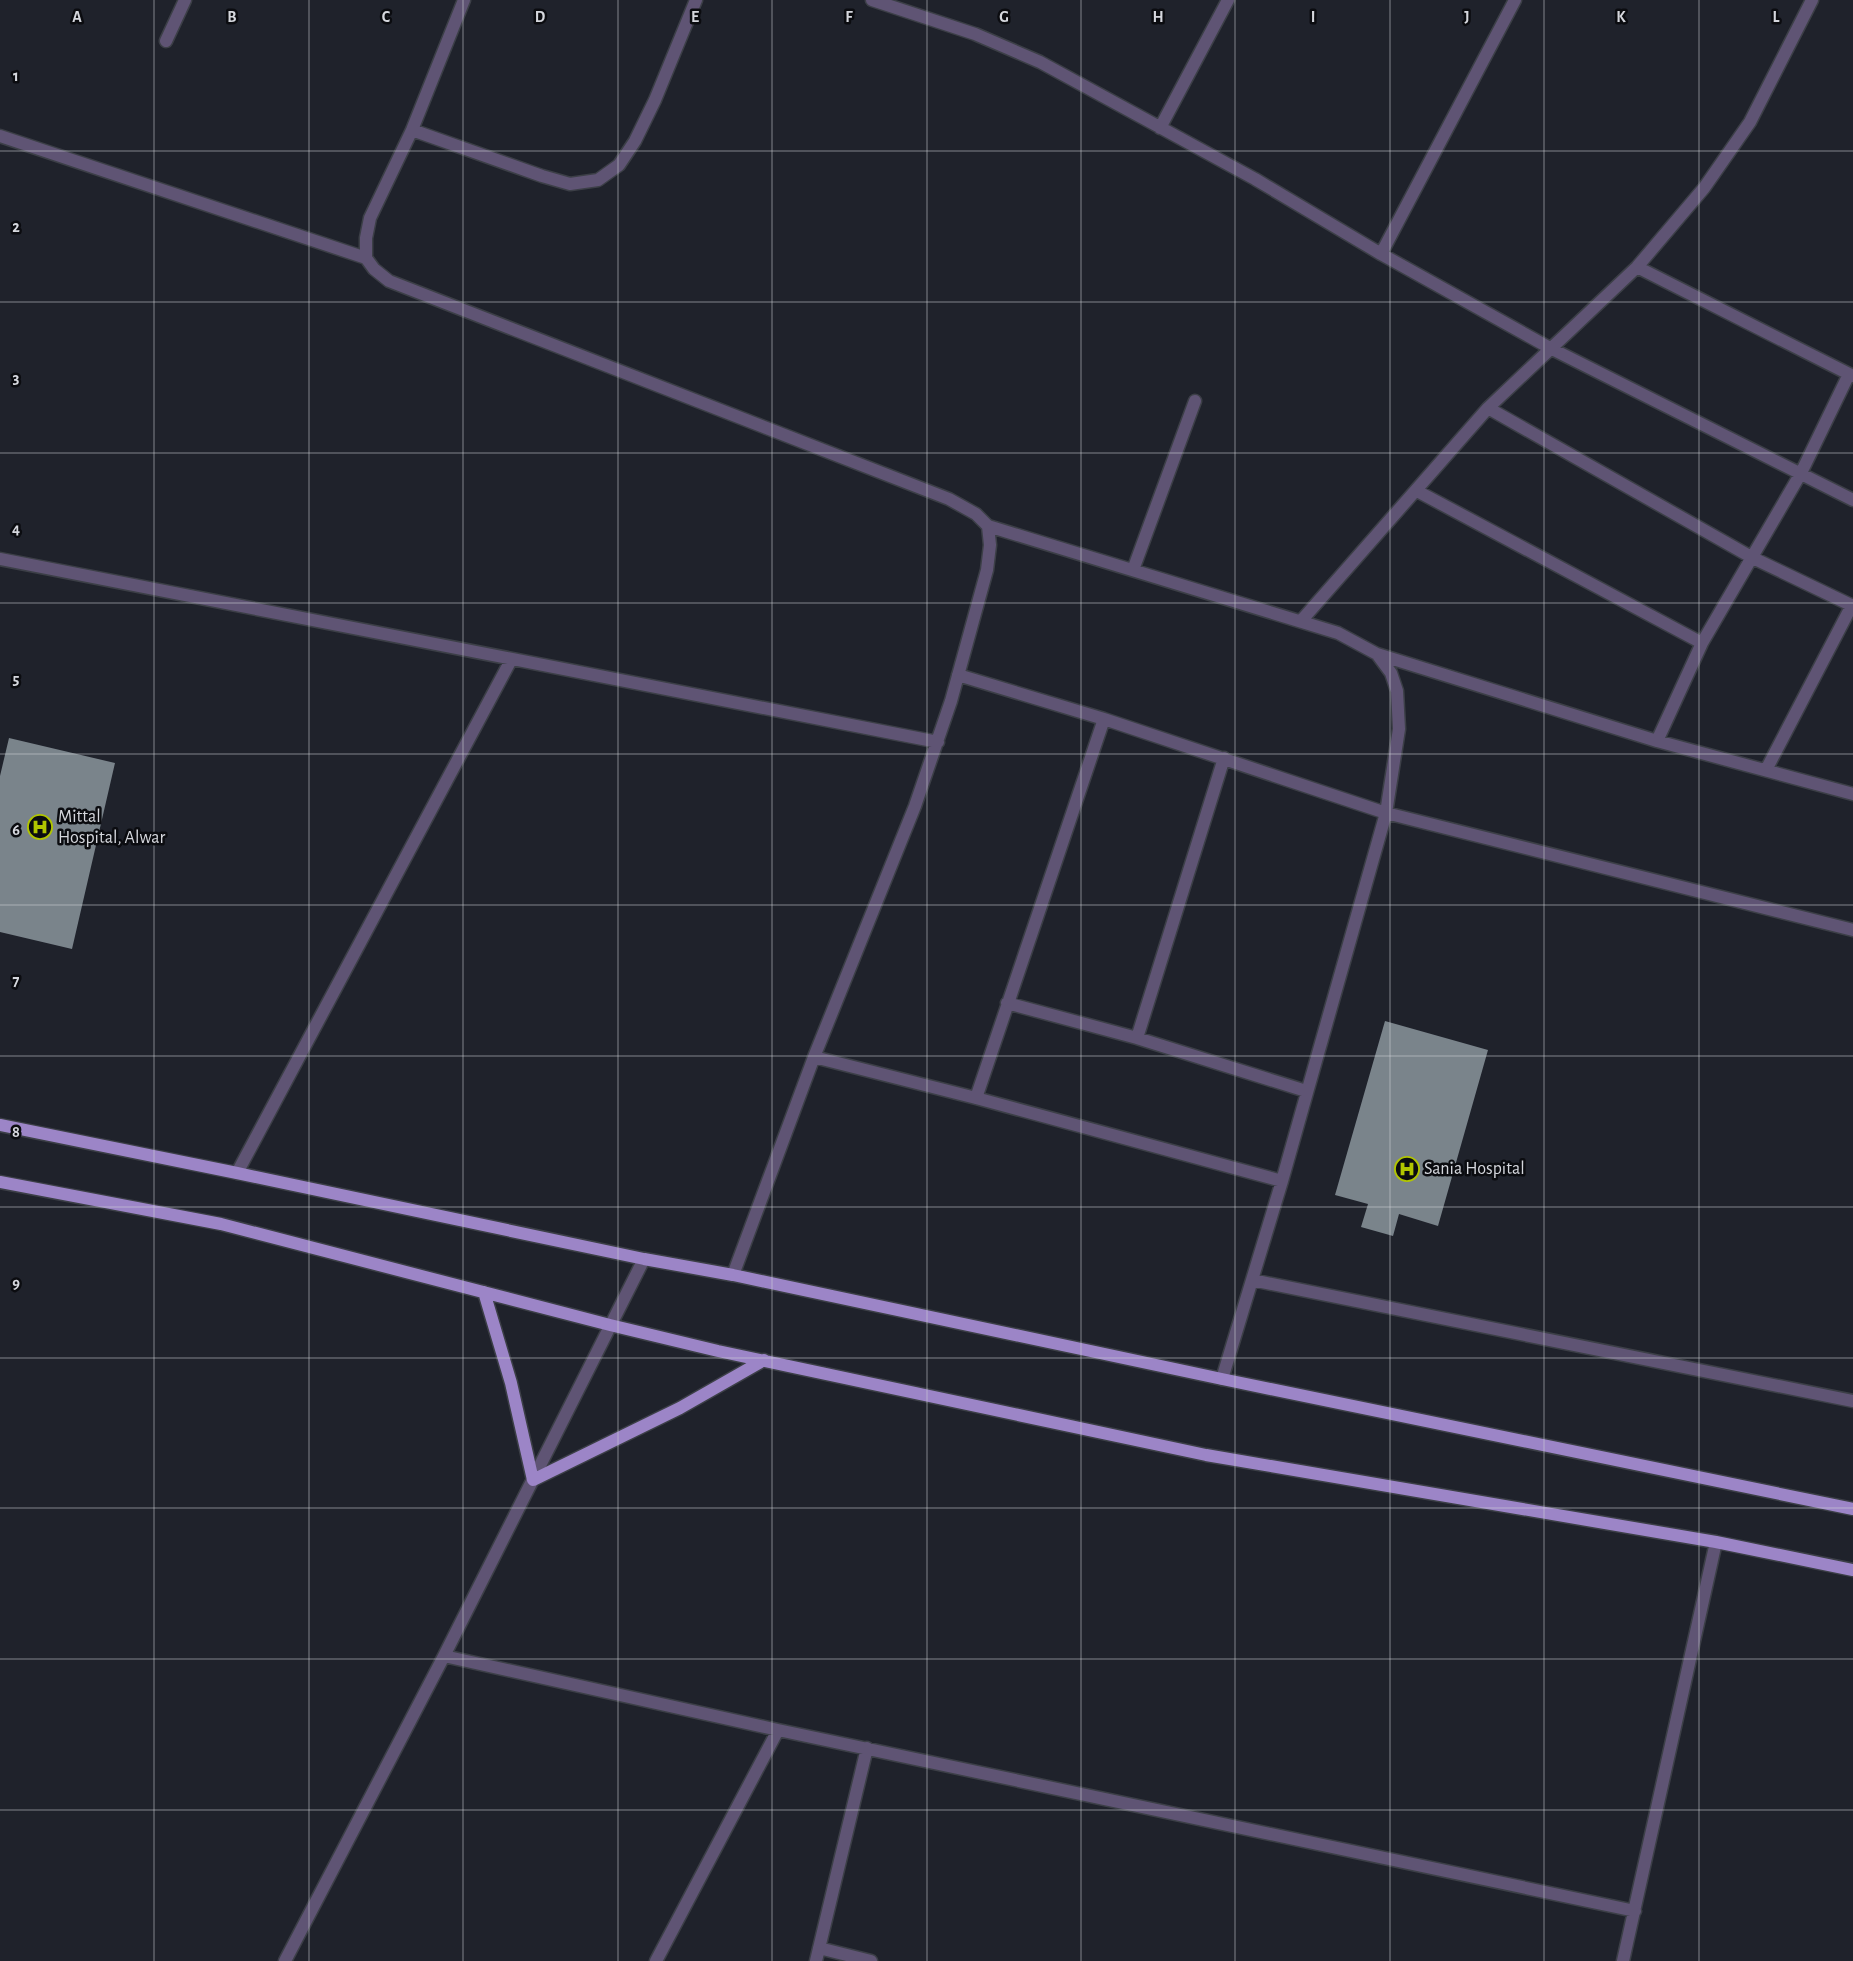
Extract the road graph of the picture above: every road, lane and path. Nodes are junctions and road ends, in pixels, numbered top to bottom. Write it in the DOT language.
graph roads {
  1 [pos="185,0"];
  2 [pos="464,0"];
  3 [pos="696,0"];
  4 [pos="872,0"];
  5 [pos="1228,0"];
  6 [pos="1515,0"];
  7 [pos="1812,0"];
  8 [pos="166,41"];
  9 [pos="1160,128"];
  10 [pos="412,130"];
  11 [pos="0,136"];
  12 [pos="1381,254"];
  13 [pos="366,258"];
  14 [pos="1637,266"];
  15 [pos="1550,348"];
  16 [pos="1851,375"];
  17 [pos="1195,401"];
  18 [pos="1488,408"];
  19 [pos="1801,473"];
  20 [pos="1417,491"];
  21 [pos="1853,500"];
  22 [pos="988,526"];
  23 [pos="1753,558"];
  24 [pos="0,559"];
  25 [pos="1133,570"];
  26 [pos="1852,606"];
  27 [pos="1301,621"];
  28 [pos="1702,643"];
  29 [pos="1377,654"];
  30 [pos="511,660"];
  31 [pos="958,675"];
  32 [pos="1104,719"];
  33 [pos="1657,741"];
  34 [pos="938,742"];
  35 [pos="1224,758"];
  36 [pos="1766,770"];
  37 [pos="1853,794"];
  38 [pos="1386,813"];
  39 [pos="1853,930"];
  40 [pos="1007,1003"];
  41 [pos="1137,1038"];
  42 [pos="814,1057"];
  43 [pos="1306,1091"];
  44 [pos="976,1098"];
  45 [pos="0,1125"];
  46 [pos="237,1173"];
  47 [pos="1282,1181"];
  48 [pos="0,1182"];
  49 [pos="644,1259"];
  50 [pos="733,1274"];
  51 [pos="1252,1280"];
  52 [pos="484,1292"];
  53 [pos="610,1325"];
  54 [pos="764,1360"];
  55 [pos="1222,1379"];
  56 [pos="1853,1401"];
  57 [pos="533,1480"];
  58 [pos="1853,1509"];
  59 [pos="1716,1542"];
  60 [pos="1853,1570"];
  61 [pos="444,1656"];
  62 [pos="778,1730"];
  63 [pos="867,1748"];
  64 [pos="1635,1912"];
  65 [pos="819,1948"];
  66 [pos="285,1961"];
  67 [pos="656,1961"];
  68 [pos="816,1961"];
  69 [pos="871,1961"];
  70 [pos="1623,1961"];
  1 -- 8 [label="street"];
  2 -- 10 [label="street"];
  3 -- 10 [label="street"];
  4 -- 9 [label="street"];
  5 -- 9 [label="street"];
  6 -- 12 [label="street"];
  7 -- 14 [label="street"];
  9 -- 12 [label="street"];
  10 -- 13 [label="street"];
  11 -- 13 [label="street"];
  12 -- 15 [label="street"];
  13 -- 22 [label="street"];
  14 -- 15 [label="street"];
  14 -- 16 [label="street"];
  15 -- 18 [label="street"];
  15 -- 19 [label="street"];
  16 -- 19 [label="street"];
  17 -- 25 [label="street"];
  18 -- 20 [label="street"];
  18 -- 23 [label="street"];
  19 -- 21 [label="street"];
  19 -- 23 [label="street"];
  20 -- 27 [label="street"];
  20 -- 28 [label="street"];
  22 -- 25 [label="street"];
  22 -- 31 [label="street"];
  23 -- 26 [label="street"];
  23 -- 28 [label="street"];
  24 -- 30 [label="street"];
  25 -- 27 [label="street"];
  26 -- 36 [label="street"];
  27 -- 29 [label="street"];
  28 -- 33 [label="street"];
  29 -- 33 [label="street"];
  29 -- 38 [label="street"];
  30 -- 34 [label="street"];
  30 -- 46 [label="street"];
  31 -- 32 [label="street"];
  31 -- 34 [label="street"];
  32 -- 35 [label="street"];
  32 -- 40 [label="street"];
  33 -- 36 [label="street"];
  34 -- 42 [label="street"];
  35 -- 38 [label="street"];
  35 -- 41 [label="street"];
  36 -- 37 [label="street"];
  38 -- 39 [label="street"];
  38 -- 43 [label="street"];
  40 -- 41 [label="street"];
  40 -- 44 [label="street"];
  41 -- 43 [label="street"];
  42 -- 44 [label="street"];
  42 -- 50 [label="street"];
  43 -- 47 [label="street"];
  44 -- 47 [label="street"];
  45 -- 46 [label="main road"];
  46 -- 49 [label="main road"];
  47 -- 51 [label="street"];
  48 -- 52 [label="main road"];
  49 -- 50 [label="main road"];
  49 -- 53 [label="street"];
  50 -- 55 [label="main road"];
  51 -- 55 [label="street"];
  51 -- 56 [label="street"];
  52 -- 53 [label="main road"];
  52 -- 57 [label="main road"];
  53 -- 54 [label="main road"];
  53 -- 57 [label="street"];
  54 -- 57 [label="main road"];
  54 -- 59 [label="main road"];
  55 -- 58 [label="main road"];
  57 -- 61 [label="street"];
  59 -- 60 [label="main road"];
  59 -- 64 [label="street"];
  61 -- 62 [label="street"];
  61 -- 66 [label="street"];
  62 -- 63 [label="street"];
  62 -- 67 [label="street"];
  63 -- 64 [label="street"];
  63 -- 65 [label="street"];
  64 -- 70 [label="street"];
  65 -- 68 [label="street"];
  65 -- 69 [label="street"];
}
